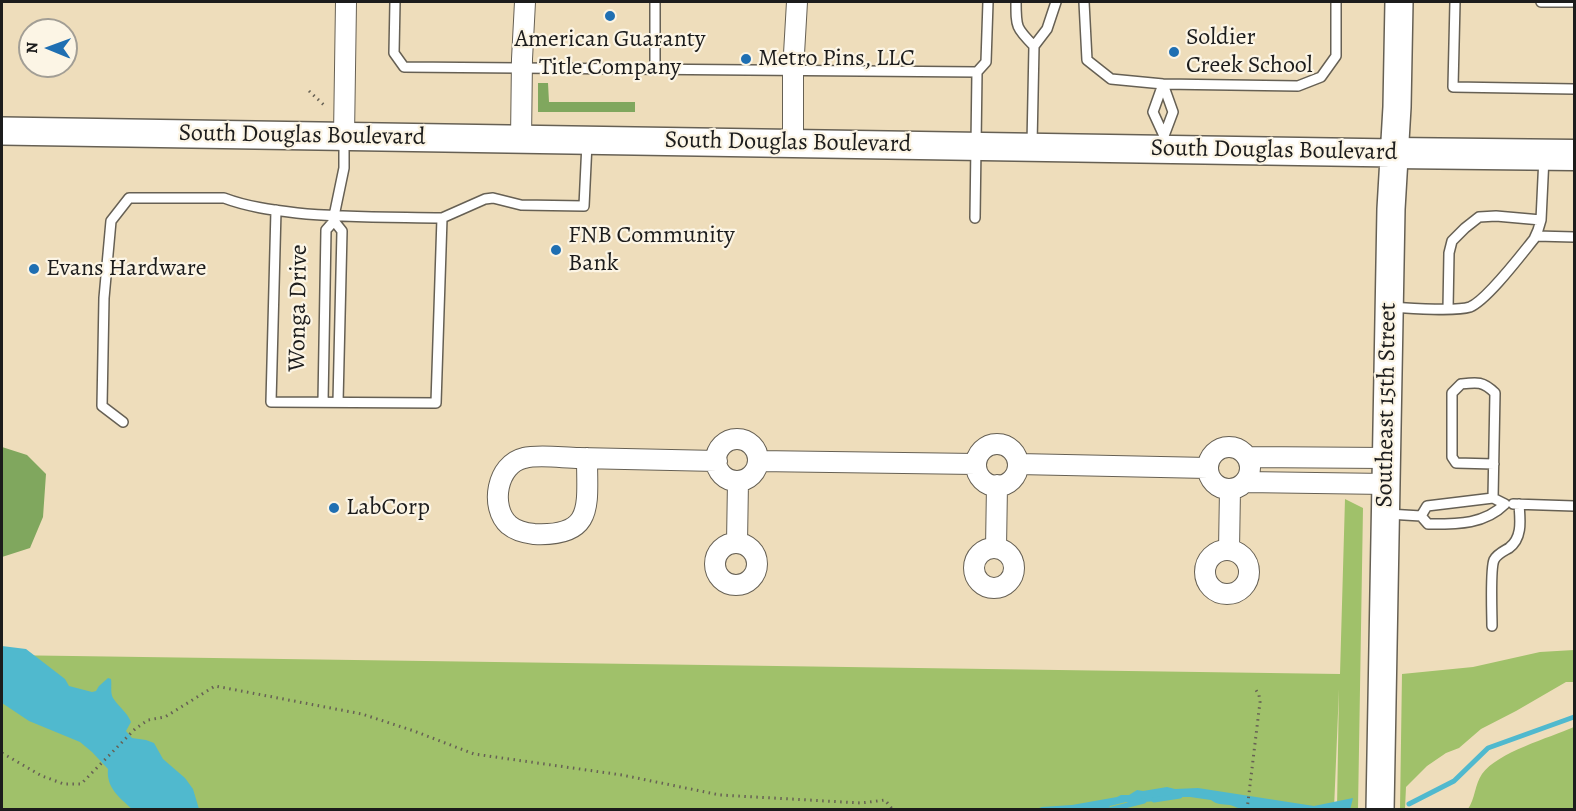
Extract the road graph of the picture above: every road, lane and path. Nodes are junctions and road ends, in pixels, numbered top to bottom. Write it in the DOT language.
graph roads {
  1 [pos="346,2"];
  2 [pos="395,2"];
  3 [pos="525,2"];
  4 [pos="655,2"];
  5 [pos="797,2"];
  6 [pos="988,2"];
  7 [pos="1016,2"];
  8 [pos="1056,2"];
  9 [pos="1084,2"];
  10 [pos="1336,2"];
  11 [pos="1399,2"];
  12 [pos="1455,2"];
  13 [pos="1541,2"];
  14 [pos="1575,2"];
  15 [pos="1034,46"];
  16 [pos="522,69"];
  17 [pos="655,69"];
  18 [pos="793,71"];
  19 [pos="977,72"];
  20 [pos="1163,84"];
  21 [pos="1575,89"];
  22 [pos="309,91"];
  23 [pos="324,105"];
  24 [pos="2,131"];
  25 [pos="344,136"];
  26 [pos="521,140"];
  27 [pos="588,141"];
  28 [pos="1164,142"];
  29 [pos="793,143"];
  30 [pos="976,146"];
  31 [pos="1032,147"];
  32 [pos="1394,153"];
  33 [pos="1544,154"];
  34 [pos="1575,155"];
  35 [pos="276,210"];
  36 [pos="442,218"];
  37 [pos="975,218"];
  38 [pos="334,219"];
  39 [pos="1541,220"];
  40 [pos="1536,236"];
  41 [pos="1575,237"];
  42 [pos="1389,308"];
  43 [pos="1448,309"];
  44 [pos="323,402"];
  45 [pos="338,402"];
  46 [pos="123,423"];
  47 [pos="1247,456"];
  48 [pos="1318,457"];
  49 [pos="587,458"];
  50 [pos="1386,458"];
  51 [pos="717,460"];
  52 [pos="758,461"];
  53 [pos="976,464"];
  54 [pos="1018,464"];
  55 [pos="1494,464"];
  56 [pos="1208,468"];
  57 [pos="738,481"];
  58 [pos="1319,484"];
  59 [pos="1386,484"];
  60 [pos="997,486"];
  61 [pos="1237,486"];
  62 [pos="1493,498"];
  63 [pos="1505,504"];
  64 [pos="1519,504"];
  65 [pos="1575,506"];
  66 [pos="1385,513"];
  67 [pos="1421,516"];
  68 [pos="737,543"];
  69 [pos="996,548"];
  70 [pos="1228,550"];
  71 [pos="1492,626"];
  72 [pos="1256,690"];
  73 [pos="2,753"];
  74 [pos="893,810"];
  75 [pos="1247,810"];
  76 [pos="1380,810"];
  1 -- 25 [label="street, Wonga Drive"];
  2 -- 16 [label="lane"];
  3 -- 16 [label="street"];
  4 -- 17 [label="lane"];
  5 -- 18 [label="street"];
  6 -- 19 [label="lane"];
  7 -- 15 [label="lane"];
  8 -- 15 [label="lane"];
  9 -- 20 [label="lane"];
  10 -- 20 [label="lane"];
  11 -- 32 [label="main road, Southeast 15th Street"];
  12 -- 21 [label="lane"];
  13 -- 14 [label="lane"];
  15 -- 31 [label="lane"];
  16 -- 17 [label="lane"];
  16 -- 26 [label="street"];
  17 -- 18 [label="lane"];
  18 -- 19 [label="lane"];
  18 -- 29 [label="street"];
  19 -- 30 [label="lane"];
  20 -- 28 [label="lane"];
  20 -- 28 [label="lane"];
  22 -- 23 [label="path"];
  24 -- 25 [label="main road, South Douglas Boulevard"];
  25 -- 26 [label="main road, South Douglas Boulevard"];
  25 -- 38 [label="lane, Wonga Drive"];
  26 -- 27 [label="main road, South Douglas Boulevard"];
  27 -- 29 [label="main road, South Douglas Boulevard"];
  27 -- 36 [label="lane"];
  28 -- 31 [label="main road, South Douglas Boulevard"];
  28 -- 32 [label="main road, South Douglas Boulevard"];
  29 -- 30 [label="main road, South Douglas Boulevard"];
  30 -- 31 [label="main road, South Douglas Boulevard"];
  30 -- 37 [label="lane"];
  32 -- 33 [label="main road, South Douglas Boulevard"];
  32 -- 42 [label="main road, Southeast 15th Street"];
  33 -- 34 [label="main road, South Douglas Boulevard"];
  33 -- 39 [label="lane"];
  35 -- 38 [label="lane"];
  35 -- 44 [label="lane"];
  35 -- 46 [label="lane"];
  36 -- 38 [label="lane"];
  36 -- 45 [label="lane"];
  38 -- 44 [label="lane, Wonga Drive"];
  38 -- 45 [label="lane, Wonga Drive"];
  39 -- 40 [label="lane"];
  39 -- 43 [label="lane"];
  40 -- 41 [label="lane"];
  40 -- 43 [label="lane"];
  42 -- 43 [label="lane"];
  42 -- 50 [label="main road, Southeast 15th Street"];
  44 -- 45 [label="lane"];
  47 -- 48 [label="street"];
  47 -- 56 [label="street"];
  47 -- 61 [label="street"];
  48 -- 50 [label="street"];
  48 -- 58 [label="street"];
  49 -- 49 [label="street"];
  49 -- 51 [label="street"];
  50 -- 59 [label="main road, Southeast 15th Street"];
  51 -- 52 [label="street"];
  51 -- 57 [label="street"];
  52 -- 53 [label="street"];
  52 -- 57 [label="street"];
  53 -- 54 [label="street"];
  53 -- 60 [label="street"];
  54 -- 56 [label="street"];
  54 -- 60 [label="street"];
  55 -- 55 [label="lane"];
  55 -- 62 [label="lane"];
  56 -- 61 [label="street"];
  57 -- 68 [label="street"];
  58 -- 59 [label="street"];
  58 -- 61 [label="street"];
  59 -- 66 [label="main road, Southeast 15th Street"];
  60 -- 69 [label="street"];
  61 -- 70 [label="street"];
  62 -- 63 [label="lane"];
  62 -- 67 [label="lane"];
  63 -- 64 [label="lane"];
  63 -- 67 [label="lane"];
  64 -- 65 [label="lane"];
  64 -- 71 [label="lane"];
  66 -- 67 [label="lane"];
  66 -- 76 [label="main road, Southeast 15th Street"];
  72 -- 75 [label="path"];
  73 -- 74 [label="path"];
}
